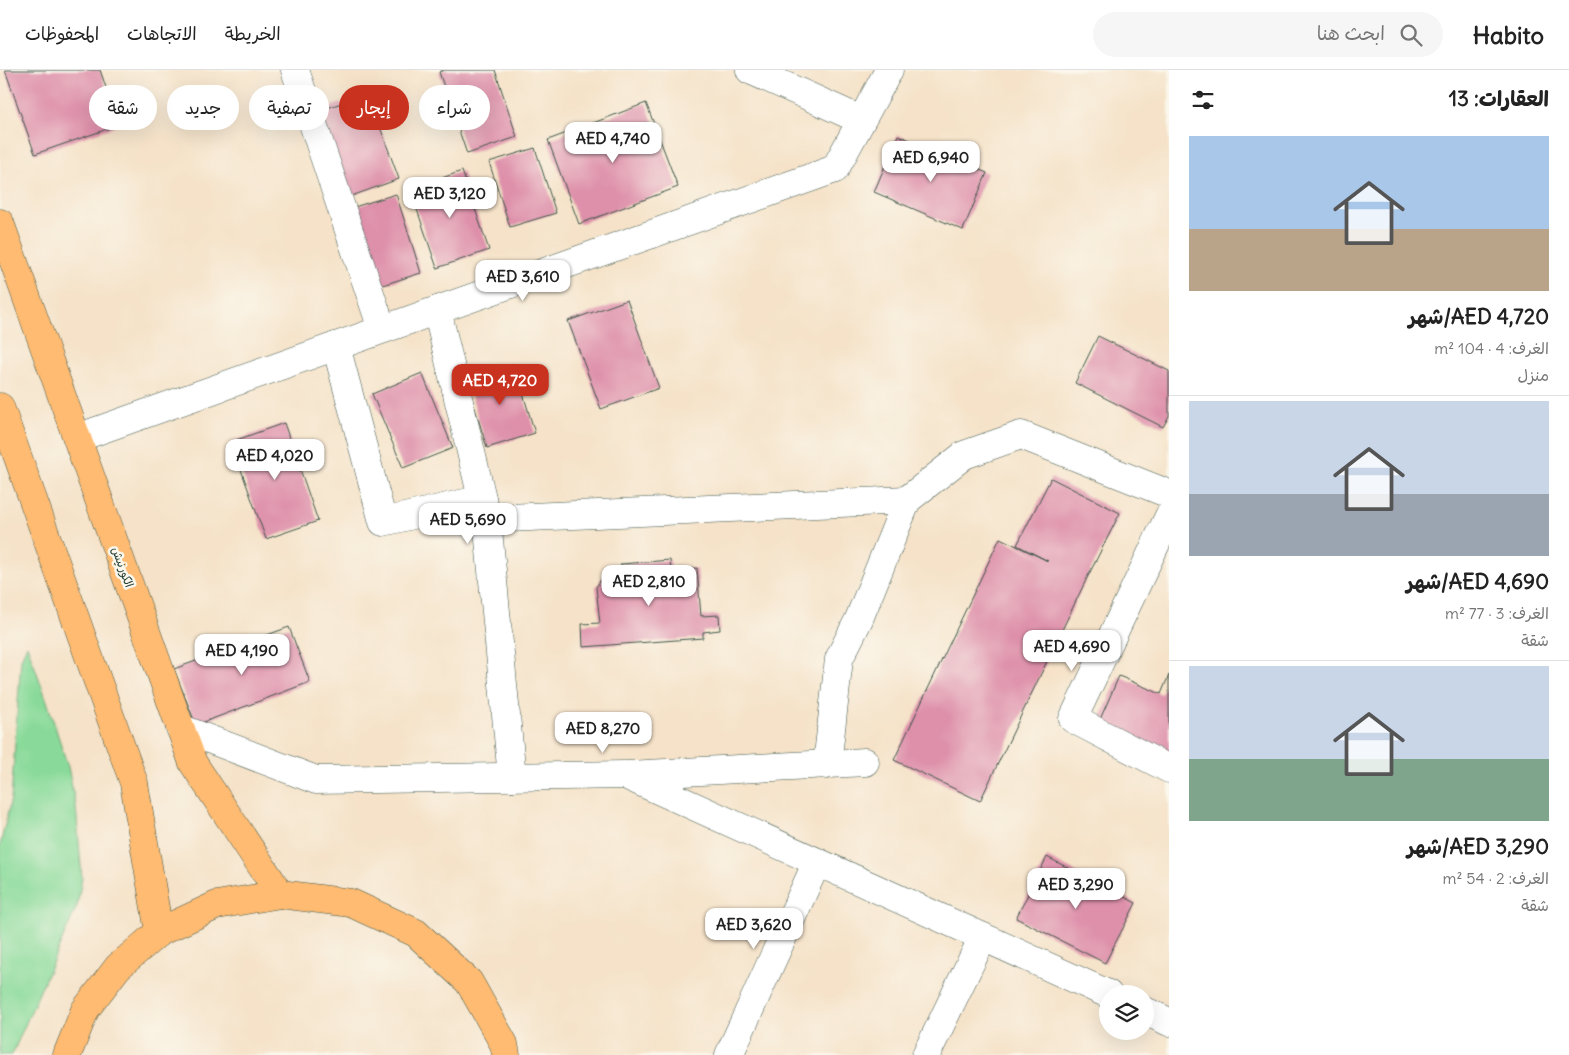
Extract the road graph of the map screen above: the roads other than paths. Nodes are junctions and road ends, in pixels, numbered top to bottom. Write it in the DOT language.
graph roads {
  1 [pos="295,70"];
  2 [pos="750,70"];
  3 [pos="888,70"];
  4 [pos="861,120"];
  5 [pos="0,223"];
  6 [pos="436,310"];
  7 [pos="382,329"];
  8 [pos="336,346"];
  9 [pos="0,407"];
  10 [pos="77,438"];
  11 [pos="1169,494"];
  12 [pos="907,500"];
  13 [pos="484,509"];
  14 [pos="1169,516"];
  15 [pos="180,728"];
  16 [pos="865,762"];
  17 [pos="827,764"];
  18 [pos="1169,769"];
  19 [pos="625,775"];
  20 [pos="512,777"];
  21 [pos="817,862"];
  22 [pos="280,894"];
  23 [pos="159,932"];
  24 [pos="983,937"];
  25 [pos="1099,990"];
  26 [pos="1154,1015"];
  27 [pos="1169,1022"];
  28 [pos="67,1055"];
  29 [pos="506,1055"];
  30 [pos="729,1055"];
  31 [pos="926,1055"];
  1 -- 7 [label="street"];
  2 -- 4 [label="street"];
  3 -- 4 [label="street"];
  4 -- 6 [label="street"];
  5 -- 10 [label="main road, الكورنيش"];
  6 -- 7 [label="street"];
  6 -- 13 [label="street"];
  7 -- 8 [label="street"];
  8 -- 10 [label="street"];
  8 -- 13 [label="street"];
  9 -- 23 [label="main road"];
  10 -- 15 [label="main road, الكورنيش"];
  11 -- 12 [label="street"];
  12 -- 13 [label="street"];
  12 -- 17 [label="street"];
  13 -- 20 [label="street"];
  14 -- 18 [label="street"];
  15 -- 20 [label="street"];
  15 -- 22 [label="main road, الكورنيش"];
  16 -- 17 [label="street"];
  17 -- 19 [label="street"];
  19 -- 20 [label="street"];
  19 -- 21 [label="street"];
  21 -- 24 [label="street"];
  21 -- 30 [label="street"];
  22 -- 23 [label="main road"];
  22 -- 29 [label="main road"];
  23 -- 28 [label="main road"];
  24 -- 25 [label="street"];
  24 -- 31 [label="street"];
  26 -- 27 [label="street"];
}
